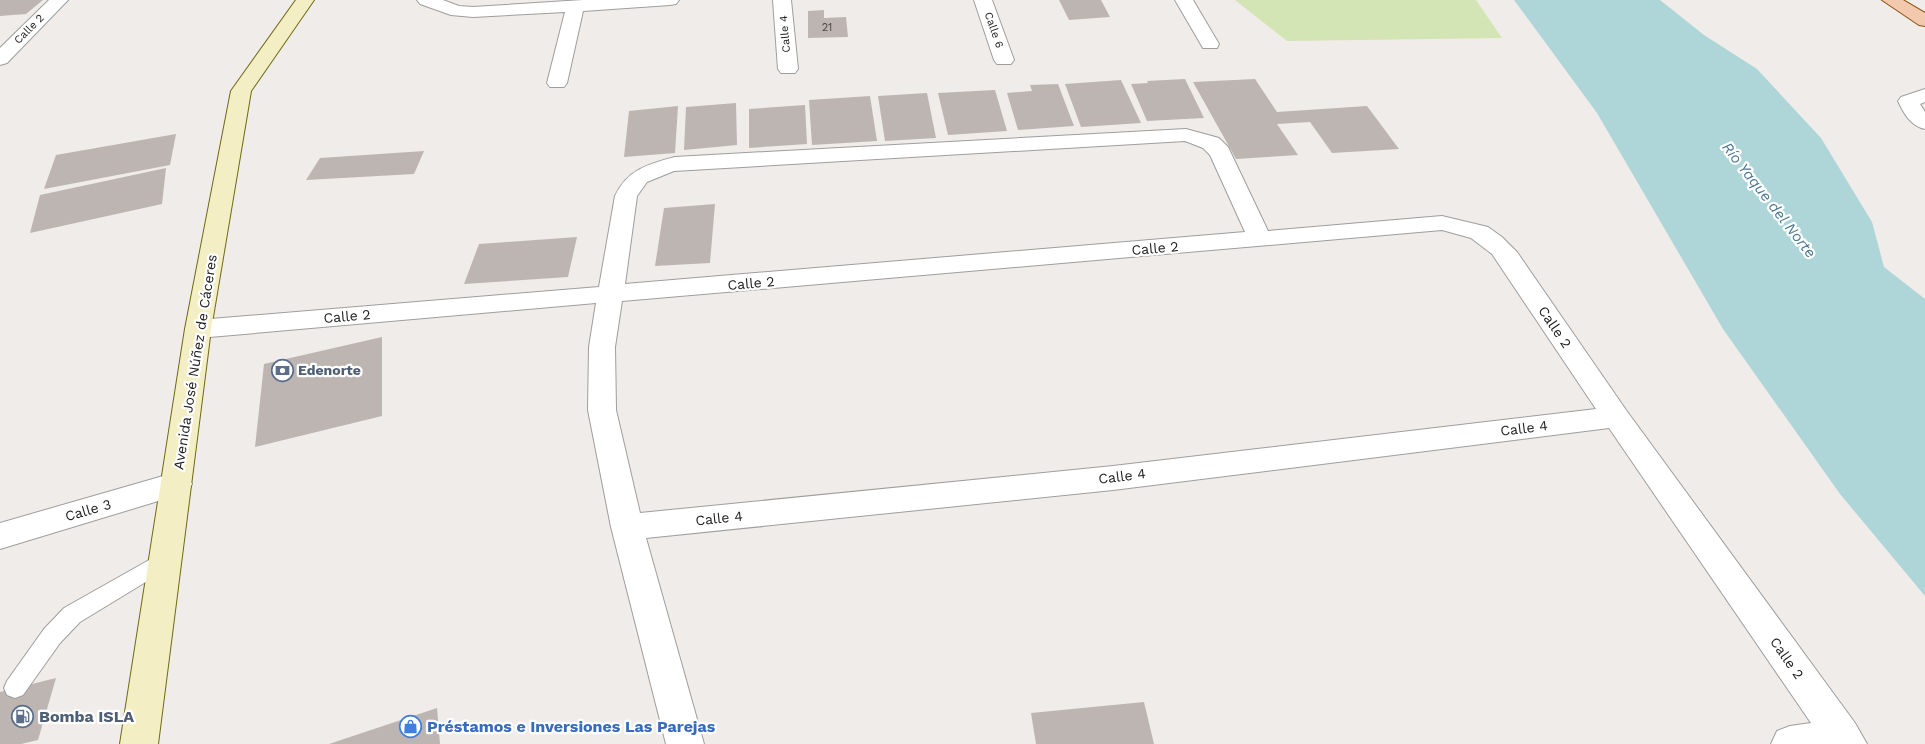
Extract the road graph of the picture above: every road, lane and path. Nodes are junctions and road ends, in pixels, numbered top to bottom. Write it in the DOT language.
graph roads {
  1 [pos="59,0"];
  2 [pos="305,0"];
  3 [pos="426,0"];
  4 [pos="670,0"];
  5 [pos="782,0"];
  6 [pos="983,0"];
  7 [pos="1184,0"];
  8 [pos="1891,0"];
  9 [pos="575,6"];
  10 [pos="1925,21"];
  11 [pos="1210,44"];
  12 [pos="0,59"];
  13 [pos="1004,60"];
  14 [pos="788,69"];
  15 [pos="557,83"];
  16 [pos="1925,95"];
  17 [pos="1925,123"];
  18 [pos="1260,240"];
  19 [pos="610,295"];
  20 [pos="198,329"];
  21 [pos="1616,416"];
  22 [pos="177,484"];
  23 [pos="627,527"];
  24 [pos="0,536"];
  25 [pos="165,560"];
  26 [pos="15,688"];
  27 [pos="1845,740"];
  28 [pos="139,744"];
  29 [pos="685,744"];
  30 [pos="1790,744"];
  1 -- 12 [label="street, Calle 2"];
  2 -- 20 [label="main road, Avenida José Núñez de Cáceres"];
  3 -- 9 [label="street"];
  4 -- 9 [label="street"];
  5 -- 14 [label="street, Calle 4"];
  6 -- 13 [label="street, Calle 6"];
  7 -- 11 [label="street"];
  8 -- 10 [label="main road"];
  9 -- 15 [label="street"];
  16 -- 17 [label="street"];
  18 -- 19 [label="street, Calle 2"];
  18 -- 19 [label="street"];
  18 -- 21 [label="street, Calle 2"];
  19 -- 20 [label="street, Calle 2"];
  19 -- 23 [label="street"];
  20 -- 22 [label="main road, Avenida José Núñez de Cáceres"];
  21 -- 23 [label="street, Calle 4"];
  21 -- 27 [label="street, Calle 2"];
  22 -- 24 [label="street, Calle 3"];
  22 -- 25 [label="main road, Avenida José Núñez de Cáceres"];
  23 -- 29 [label="street"];
  25 -- 26 [label="lane"];
  25 -- 28 [label="main road, Avenida José Núñez de Cáceres"];
  27 -- 30 [label="street"];
}
